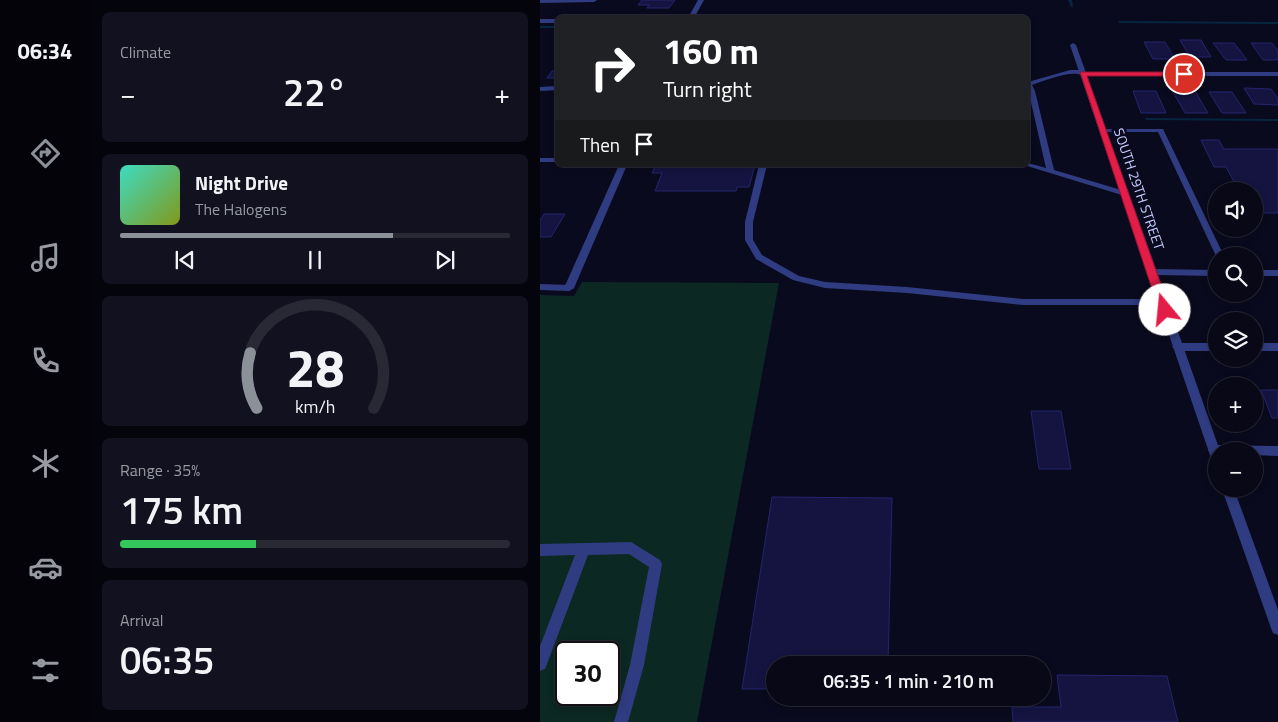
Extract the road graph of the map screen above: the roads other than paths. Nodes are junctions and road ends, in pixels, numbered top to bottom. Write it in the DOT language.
graph roads {
  1 [pos="594,0"];
  2 [pos="701,0"];
  3 [pos="540,2"];
  4 [pos="694,15"];
  5 [pos="540,21"];
  6 [pos="555,21"];
  7 [pos="1073,45"];
  8 [pos="1083,73"];
  9 [pos="1278,74"];
  10 [pos="1030,83"];
  11 [pos="555,88"];
  12 [pos="1030,88"];
  13 [pos="540,89"];
  14 [pos="1103,130"];
  15 [pos="540,160"];
  16 [pos="555,160"];
  17 [pos="1030,166"];
  18 [pos="622,167"];
  19 [pos="763,167"];
  20 [pos="1050,171"];
  21 [pos="1125,194"];
  22 [pos="1216,247"];
  23 [pos="1153,272"];
  24 [pos="1208,273"];
  25 [pos="1263,273"];
  26 [pos="1278,274"];
  27 [pos="540,287"];
  28 [pos="1162,302"];
  29 [pos="1178,346"];
  30 [pos="1208,346"];
  31 [pos="1263,347"];
  32 [pos="1278,347"];
  33 [pos="1211,442"];
  34 [pos="1278,450"];
  35 [pos="1263,451"];
  36 [pos="1231,497"];
  37 [pos="584,549"];
  38 [pos="540,550"];
  39 [pos="1278,628"];
  40 [pos="540,664"];
  41 [pos="621,722"];
  1 -- 3 [label="street"];
  2 -- 4 [label="street"];
  5 -- 6 [label="street"];
  7 -- 8 [label="street, SOUTH 29TH STREET"];
  8 -- 9 [label="street"];
  8 -- 10 [label="street"];
  8 -- 14 [label="street, SOUTH 29TH STREET"];
  11 -- 13 [label="street"];
  12 -- 20 [label="street"];
  14 -- 21 [label="street, SOUTH 29TH STREET"];
  14 -- 22 [label="street"];
  15 -- 16 [label="street"];
  17 -- 20 [label="street"];
  18 -- 27 [label="street"];
  19 -- 28 [label="street"];
  20 -- 21 [label="street"];
  21 -- 23 [label="street, SOUTH 29TH STREET"];
  23 -- 24 [label="street"];
  23 -- 28 [label="street, SOUTH 29TH STREET"];
  25 -- 26 [label="street"];
  28 -- 29 [label="street, SOUTH 29TH STREET"];
  29 -- 30 [label="street"];
  29 -- 33 [label="street, SOUTH 29TH STREET"];
  31 -- 32 [label="street"];
  34 -- 35 [label="street"];
  36 -- 39 [label="street"];
  37 -- 38 [label="street"];
  37 -- 40 [label="street"];
  37 -- 41 [label="street"];
}
